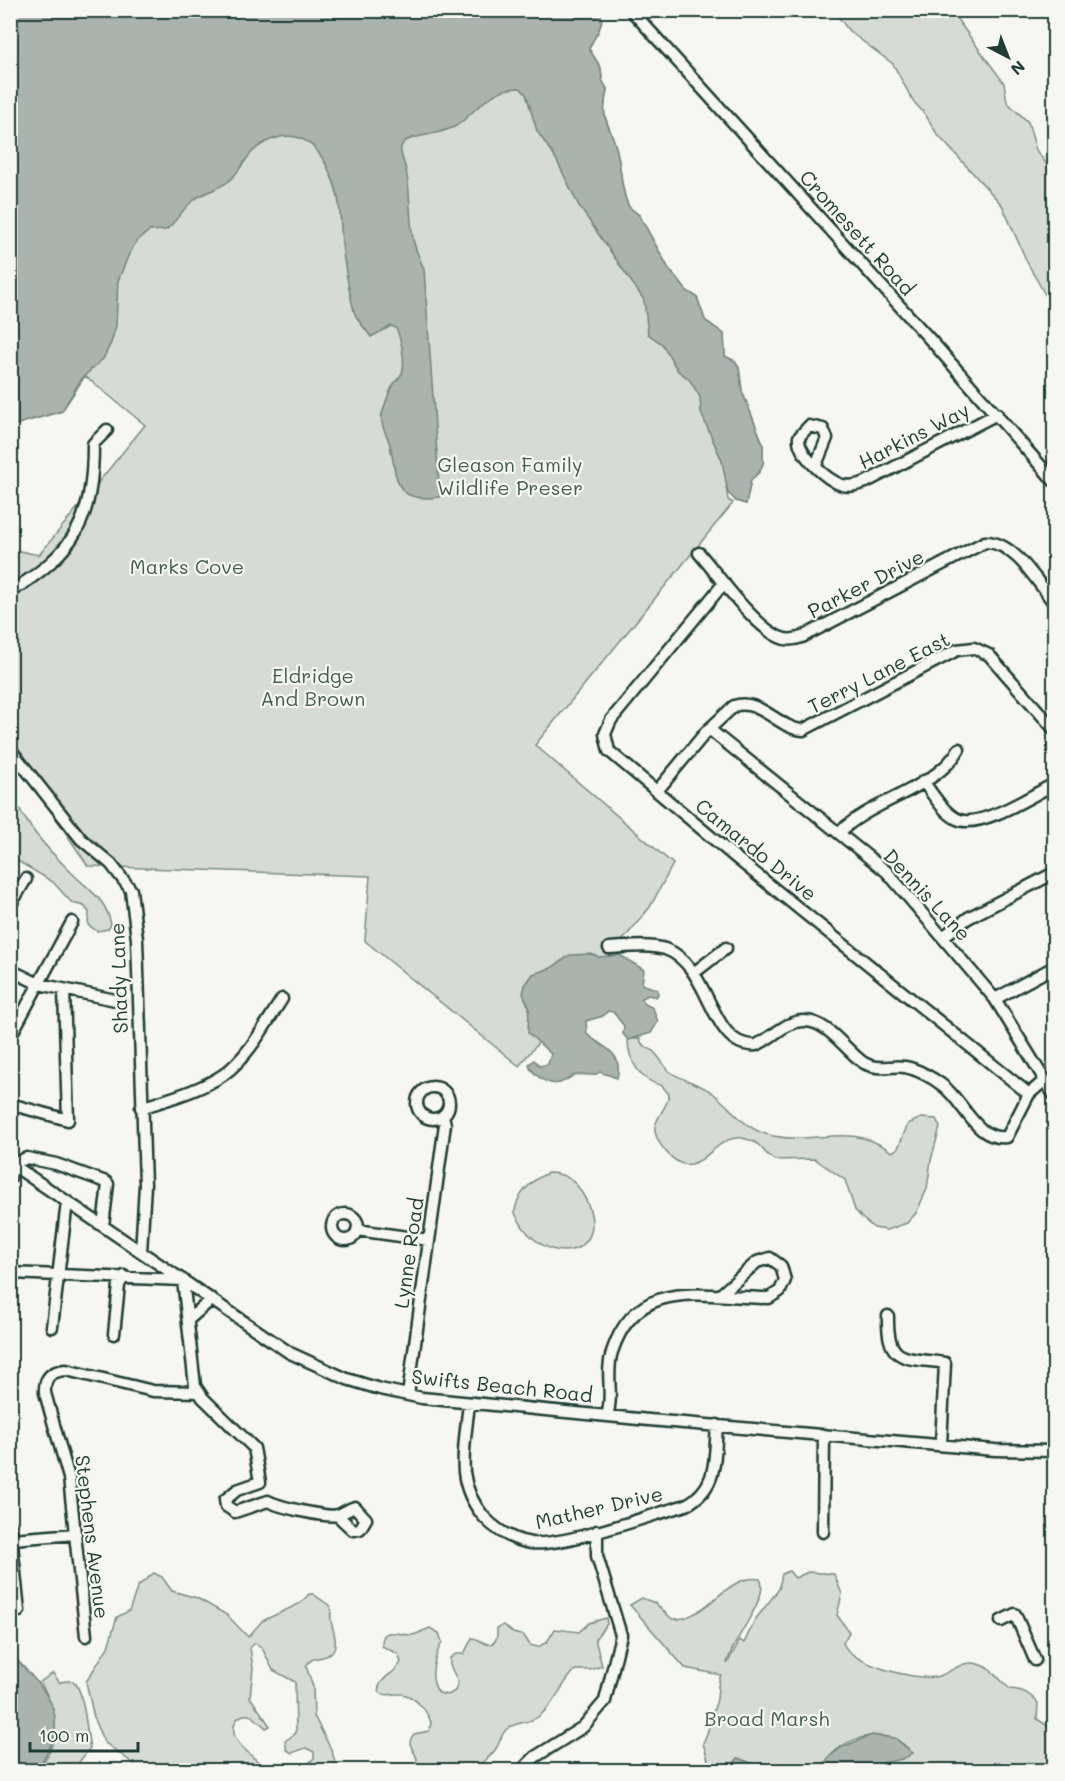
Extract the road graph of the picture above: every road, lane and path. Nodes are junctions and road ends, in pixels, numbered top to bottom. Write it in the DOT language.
graph roads {
  1 [pos="631,10"];
  2 [pos="997,414"];
  3 [pos="107,430"];
  4 [pos="816,465"];
  5 [pos="1054,481"];
  6 [pos="699,553"];
  7 [pos="724,583"];
  8 [pos="10,592"];
  9 [pos="1054,603"];
  10 [pos="709,729"];
  11 [pos="1054,729"];
  12 [pos="10,749"];
  13 [pos="958,749"];
  14 [pos="922,781"];
  15 [pos="1054,784"];
  16 [pos="657,791"];
  17 [pos="838,833"];
  18 [pos="1054,873"];
  19 [pos="26,879"];
  20 [pos="10,906"];
  21 [pos="72,922"];
  22 [pos="944,936"];
  23 [pos="609,948"];
  24 [pos="726,948"];
  25 [pos="1054,967"];
  26 [pos="10,970"];
  27 [pos="695,972"];
  28 [pos="39,984"];
  29 [pos="64,990"];
  30 [pos="282,999"];
  31 [pos="995,999"];
  32 [pos="120,1001"];
  33 [pos="10,1037"];
  34 [pos="1045,1080"];
  35 [pos="1029,1094"];
  36 [pos="1054,1095"];
  37 [pos="10,1104"];
  38 [pos="141,1108"];
  39 [pos="443,1116"];
  40 [pos="11,1163"];
  41 [pos="10,1178"];
  42 [pos="67,1202"];
  43 [pos="103,1226"];
  44 [pos="357,1230"];
  45 [pos="429,1240"];
  46 [pos="141,1252"];
  47 [pos="10,1273"];
  48 [pos="60,1274"];
  49 [pos="124,1276"];
  50 [pos="183,1280"];
  51 [pos="720,1295"];
  52 [pos="212,1299"];
  53 [pos="888,1316"];
  54 [pos="188,1320"];
  55 [pos="52,1327"];
  56 [pos="114,1334"];
  57 [pos="199,1392"];
  58 [pos="408,1395"];
  59 [pos="469,1403"];
  60 [pos="607,1416"];
  61 [pos="717,1425"];
  62 [pos="824,1435"];
  63 [pos="941,1446"];
  64 [pos="1054,1451"];
  65 [pos="260,1482"];
  66 [pos="268,1501"];
  67 [pos="337,1515"];
  68 [pos="10,1525"];
  69 [pos="597,1531"];
  70 [pos="823,1532"];
  71 [pos="76,1534"];
  72 [pos="12,1539"];
  73 [pos="20,1611"];
  74 [pos="1001,1621"];
  75 [pos="86,1636"];
  76 [pos="1035,1659"];
  77 [pos="522,1770"];
  1 -- 2 [label="street, Cromesett Road"];
  2 -- 4 [label="street, Harkins Way"];
  2 -- 5 [label="street, Cromesett Road"];
  3 -- 8 [label="street"];
  6 -- 7 [label="street, Parker Drive"];
  7 -- 9 [label="street, Parker Drive"];
  7 -- 16 [label="street, Camardo Drive"];
  10 -- 11 [label="street, Terry Lane East"];
  10 -- 16 [label="street, Terry Lane East"];
  10 -- 17 [label="street, Dennis Lane"];
  12 -- 38 [label="street, Shady Lane"];
  13 -- 14 [label="street"];
  14 -- 15 [label="street"];
  14 -- 17 [label="street"];
  16 -- 35 [label="street, Camardo Drive"];
  17 -- 22 [label="street, Dennis Lane"];
  18 -- 22 [label="street"];
  19 -- 20 [label="street"];
  21 -- 28 [label="street"];
  22 -- 31 [label="street, Dennis Lane"];
  23 -- 27 [label="street"];
  24 -- 27 [label="street"];
  25 -- 31 [label="street"];
  26 -- 28 [label="street"];
  27 -- 35 [label="street"];
  28 -- 29 [label="street"];
  28 -- 33 [label="street"];
  29 -- 32 [label="street"];
  29 -- 37 [label="street"];
  30 -- 38 [label="street"];
  31 -- 34 [label="street, Dennis Lane"];
  34 -- 35 [label="street"];
  34 -- 36 [label="street, Dennis Lane"];
  38 -- 46 [label="street, Shady Lane"];
  39 -- 45 [label="street, Lynne Road"];
  40 -- 41 [label="street"];
  40 -- 42 [label="street, Swifts Beach Road"];
  40 -- 43 [label="street"];
  42 -- 43 [label="street, Swifts Beach Road"];
  42 -- 48 [label="street"];
  43 -- 46 [label="street, Swifts Beach Road"];
  44 -- 45 [label="street"];
  45 -- 58 [label="street, Lynne Road"];
  46 -- 50 [label="street, Swifts Beach Road"];
  47 -- 48 [label="street"];
  48 -- 49 [label="street"];
  48 -- 55 [label="street"];
  49 -- 50 [label="street"];
  49 -- 56 [label="street"];
  50 -- 52 [label="street, Swifts Beach Road"];
  50 -- 54 [label="street"];
  51 -- 51 [label="street"];
  51 -- 60 [label="street"];
  52 -- 54 [label="street"];
  52 -- 58 [label="street, Swifts Beach Road"];
  53 -- 63 [label="street"];
  54 -- 57 [label="street"];
  57 -- 65 [label="street"];
  57 -- 71 [label="street, Stephens Avenue"];
  58 -- 59 [label="street, Swifts Beach Road"];
  59 -- 60 [label="street, Swifts Beach Road"];
  59 -- 69 [label="street, Mather Drive"];
  60 -- 61 [label="street, Swifts Beach Road"];
  61 -- 62 [label="street, Swifts Beach Road"];
  61 -- 69 [label="street, Mather Drive"];
  62 -- 63 [label="street, Swifts Beach Road"];
  62 -- 70 [label="street"];
  63 -- 64 [label="street, Swifts Beach Road"];
  65 -- 66 [label="street"];
  65 -- 66 [label="street"];
  66 -- 67 [label="street"];
  68 -- 72 [label="street"];
  69 -- 77 [label="street"];
  71 -- 72 [label="street"];
  71 -- 75 [label="street, Stephens Avenue"];
  72 -- 73 [label="street"];
  74 -- 76 [label="street"];
}
